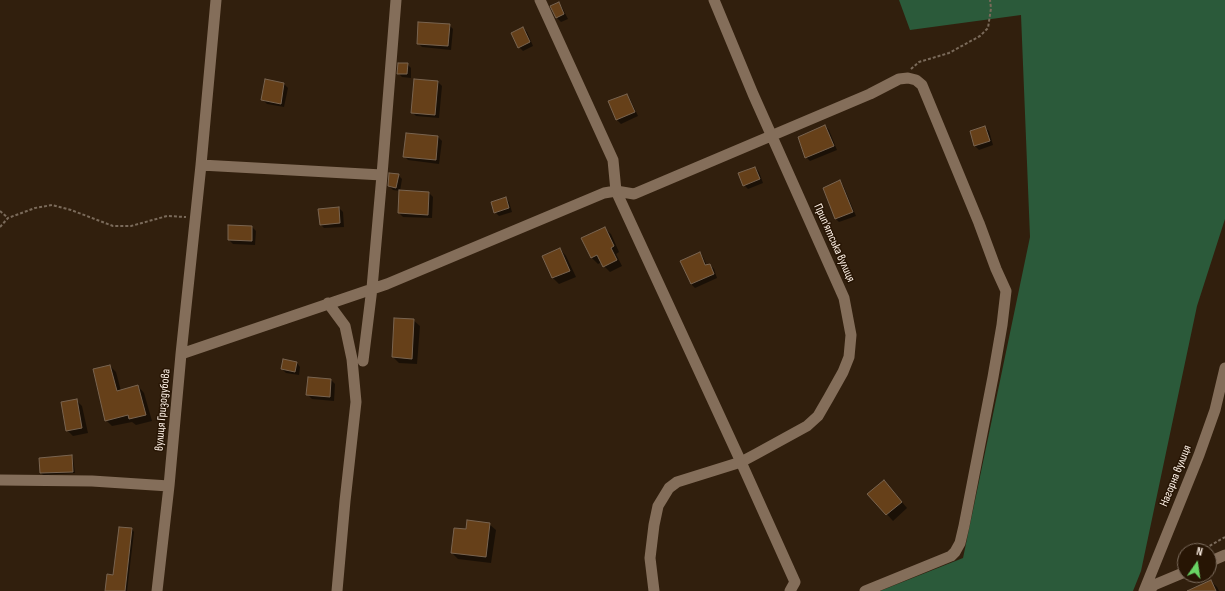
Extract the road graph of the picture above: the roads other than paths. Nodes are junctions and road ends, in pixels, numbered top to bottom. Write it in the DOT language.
graph roads {
  1 [pos="216,0"];
  2 [pos="396,0"];
  3 [pos="540,0"];
  4 [pos="714,0"];
  5 [pos="772,136"];
  6 [pos="201,165"];
  7 [pos="382,175"];
  8 [pos="616,191"];
  9 [pos="372,288"];
  10 [pos="328,303"];
  11 [pos="181,354"];
  12 [pos="363,361"];
  13 [pos="1225,368"];
  14 [pos="741,462"];
  15 [pos="0,480"];
  16 [pos="169,486"];
  17 [pos="1177,575"];
  18 [pos="157,591"];
  19 [pos="337,591"];
  20 [pos="654,591"];
  21 [pos="790,591"];
  22 [pos="865,591"];
  23 [pos="1144,591"];
  24 [pos="1149,591"];
  1 -- 6 [label="street, вулиця Гризодубова"];
  2 -- 7 [label="street"];
  3 -- 8 [label="street"];
  4 -- 5 [label="street, Прип’ятська вулиця"];
  5 -- 8 [label="street"];
  5 -- 14 [label="street, Прип’ятська вулиця"];
  5 -- 22 [label="street"];
  6 -- 7 [label="street"];
  6 -- 11 [label="street, вулиця Гризодубова"];
  7 -- 9 [label="street"];
  8 -- 9 [label="street"];
  8 -- 14 [label="street"];
  9 -- 10 [label="street"];
  9 -- 12 [label="street"];
  10 -- 11 [label="street"];
  10 -- 19 [label="street"];
  11 -- 16 [label="street, вулиця Гризодубова"];
  13 -- 23 [label="street, Нагорна вулиця"];
  14 -- 20 [label="street, Прип’ятська вулиця"];
  14 -- 21 [label="street"];
  15 -- 16 [label="street"];
  16 -- 18 [label="street, вулиця Гризодубова"];
  17 -- 24 [label="street"];
}
